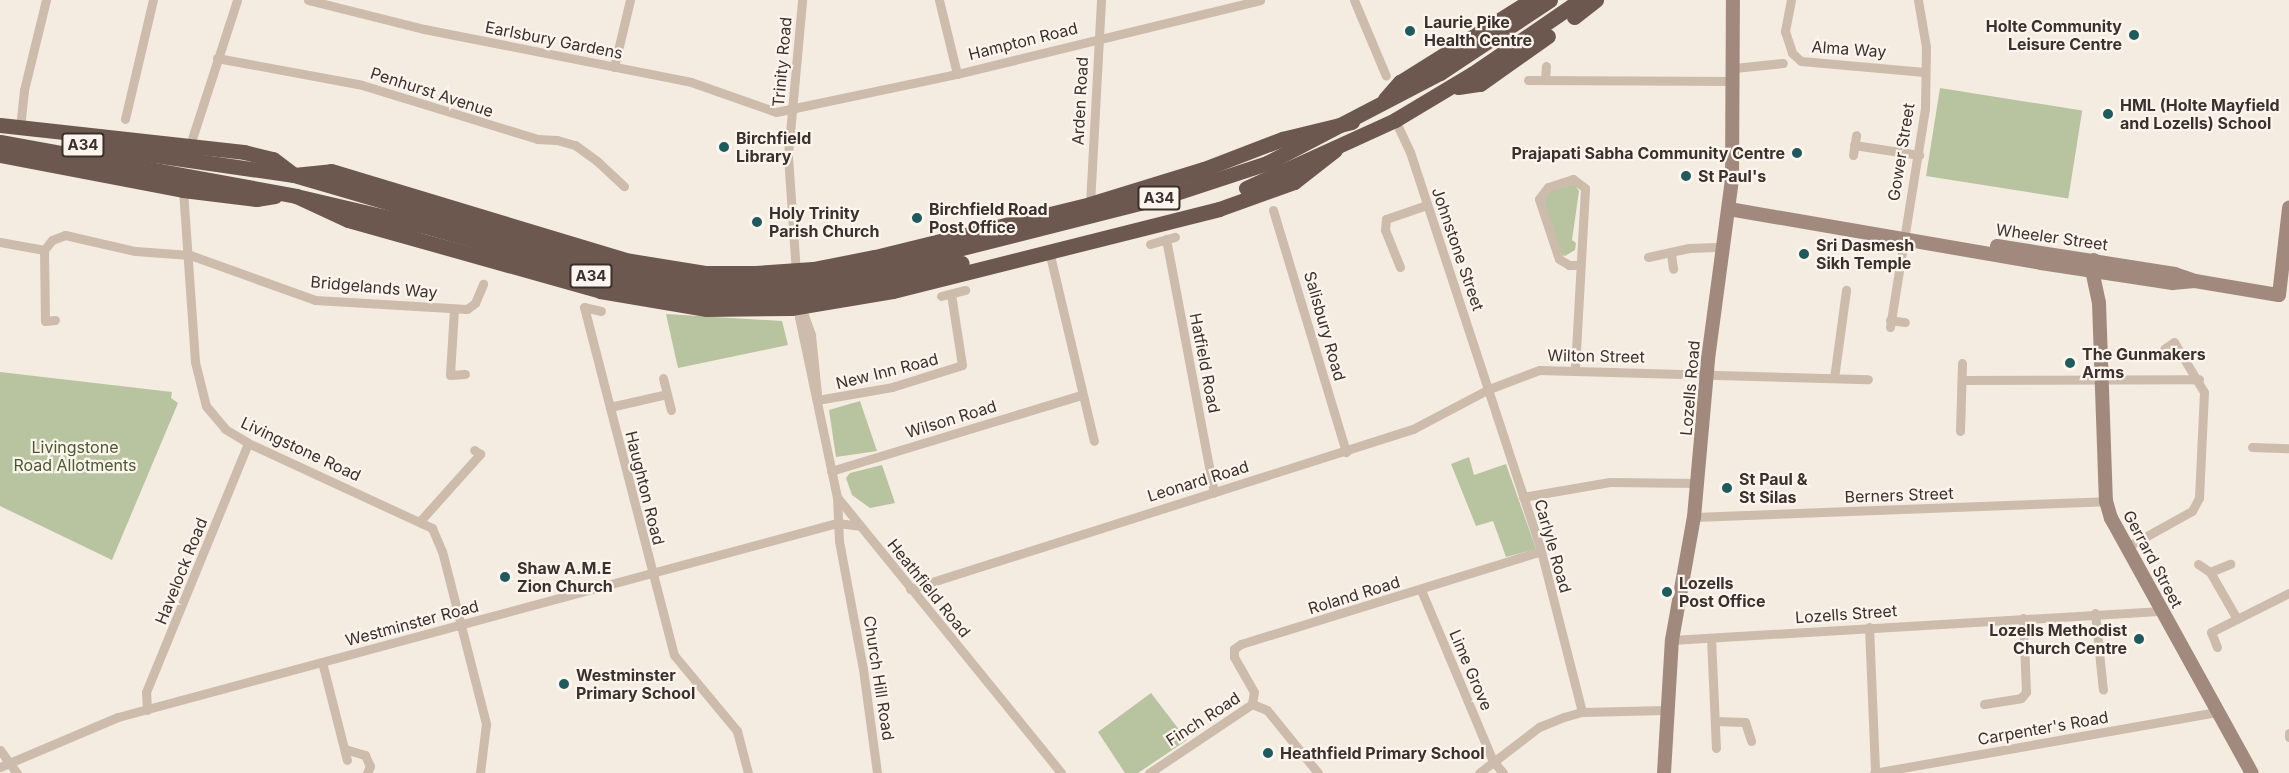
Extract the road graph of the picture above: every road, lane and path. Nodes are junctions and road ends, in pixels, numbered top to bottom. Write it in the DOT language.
graph roads {
  1 [pos="46,0"];
  2 [pos="153,0"];
  3 [pos="237,0"];
  4 [pos="308,0"];
  5 [pos="630,0"];
  6 [pos="802,0"];
  7 [pos="939,0"];
  8 [pos="1101,0"];
  9 [pos="1260,0"];
  10 [pos="1354,0"];
  11 [pos="1550,0"];
  12 [pos="1580,0"];
  13 [pos="1596,0"];
  14 [pos="1791,0"];
  15 [pos="1918,0"];
  16 [pos="1733,2"];
  17 [pos="1522,3"];
  18 [pos="1098,37"];
  19 [pos="217,57"];
  20 [pos="1783,63"];
  21 [pos="1546,66"];
  22 [pos="614,67"];
  23 [pos="1925,72"];
  24 [pos="957,74"];
  25 [pos="1734,74"];
  26 [pos="1386,76"];
  27 [pos="1528,80"];
  28 [pos="1545,80"];
  29 [pos="1449,89"];
  30 [pos="1377,108"];
  31 [pos="793,111"];
  32 [pos="125,119"];
  33 [pos="1395,120"];
  34 [pos="1352,122"];
  35 [pos="0,125"];
  36 [pos="20,128"];
  37 [pos="0,135"];
  38 [pos="0,142"];
  39 [pos="190,145"];
  40 [pos="1335,150"];
  41 [pos="0,155"];
  42 [pos="1853,155"];
  43 [pos="1919,155"];
  44 [pos="294,175"];
  45 [pos="624,186"];
  46 [pos="183,190"];
  47 [pos="292,195"];
  48 [pos="1090,204"];
  49 [pos="1427,205"];
  50 [pos="2289,208"];
  51 [pos="1729,209"];
  52 [pos="1273,210"];
  53 [pos="1902,237"];
  54 [pos="0,242"];
  55 [pos="1149,244"];
  56 [pos="1723,247"];
  57 [pos="45,248"];
  58 [pos="1049,251"];
  59 [pos="1671,254"];
  60 [pos="190,255"];
  61 [pos="960,256"];
  62 [pos="1648,257"];
  63 [pos="1580,265"];
  64 [pos="1400,267"];
  65 [pos="2096,267"];
  66 [pos="1673,269"];
  67 [pos="796,274"];
  68 [pos="483,284"];
  69 [pos="703,284"];
  70 [pos="1845,290"];
  71 [pos="965,291"];
  72 [pos="855,298"];
  73 [pos="800,303"];
  74 [pos="454,309"];
  75 [pos="601,311"];
  76 [pos="55,320"];
  77 [pos="1905,322"];
  78 [pos="2164,349"];
  79 [pos="1962,363"];
  80 [pos="1575,368"];
  81 [pos="465,374"];
  82 [pos="1707,375"];
  83 [pos="663,378"];
  84 [pos="1834,378"];
  85 [pos="1868,379"];
  86 [pos="2199,379"];
  87 [pos="1962,380"];
  88 [pos="2103,381"];
  89 [pos="1489,389"];
  90 [pos="667,394"];
  91 [pos="1081,395"];
  92 [pos="817,400"];
  93 [pos="610,407"];
  94 [pos="671,410"];
  95 [pos="1960,430"];
  96 [pos="1094,441"];
  97 [pos="248,443"];
  98 [pos="2252,447"];
  99 [pos="2289,448"];
  100 [pos="474,450"];
  101 [pos="1346,452"];
  102 [pos="831,471"];
  103 [pos="1698,483"];
  104 [pos="1214,492"];
  105 [pos="1523,496"];
  106 [pos="837,497"];
  107 [pos="2106,501"];
  108 [pos="1694,518"];
  109 [pos="421,520"];
  110 [pos="837,523"];
  111 [pos="860,526"];
  112 [pos="2127,547"];
  113 [pos="1541,550"];
  114 [pos="2198,564"];
  115 [pos="2230,564"];
  116 [pos="2210,572"];
  117 [pos="652,576"];
  118 [pos="910,589"];
  119 [pos="1421,590"];
  120 [pos="2289,593"];
  121 [pos="2162,611"];
  122 [pos="2095,614"];
  123 [pos="2023,618"];
  124 [pos="2237,619"];
  125 [pos="461,625"];
  126 [pos="1869,627"];
  127 [pos="1712,638"];
  128 [pos="1671,640"];
  129 [pos="2217,647"];
  130 [pos="322,662"];
  131 [pos="2103,690"];
  132 [pos="1252,704"];
  133 [pos="1984,704"];
  134 [pos="147,710"];
  135 [pos="1666,710"];
  136 [pos="1582,712"];
  137 [pos="2217,712"];
  138 [pos="1716,721"];
  139 [pos="1751,741"];
  140 [pos="1716,748"];
  141 [pos="345,749"];
  142 [pos="0,750"];
  143 [pos="347,760"];
  144 [pos="10,761"];
  145 [pos="1493,762"];
  146 [pos="0,768"];
  147 [pos="17,773"];
  148 [pos="367,773"];
  149 [pos="480,773"];
  150 [pos="748,773"];
  151 [pos="876,773"];
  152 [pos="1060,773"];
  153 [pos="1149,773"];
  154 [pos="1318,773"];
  155 [pos="1479,773"];
  156 [pos="1503,773"];
  157 [pos="1665,773"];
  158 [pos="1875,773"];
  159 [pos="2252,773"];
  1 -- 36 [label="street"];
  2 -- 32 [label="street"];
  3 -- 19 [label="street"];
  4 -- 22 [label="street, Earlsbury Gardens"];
  5 -- 22 [label="street"];
  6 -- 31 [label="street, Trinity Road"];
  7 -- 24 [label="street"];
  8 -- 18 [label="street, Arden Road"];
  9 -- 18 [label="street, Hampton Road"];
  10 -- 26 [label="street"];
  11 -- 30 [label="highway, A34"];
  12 -- 29 [label="highway, A34"];
  13 -- 29 [label="highway"];
  14 -- 23 [label="street, Alma Way"];
  15 -- 23 [label="street, Gower Street"];
  16 -- 25 [label="main road, Lozells Road"];
  17 -- 30 [label="highway"];
  18 -- 24 [label="street, Hampton Road"];
  18 -- 48 [label="street, Arden Road"];
  19 -- 39 [label="street"];
  19 -- 45 [label="street, Penhurst Avenue"];
  20 -- 25 [label="street"];
  21 -- 28 [label="street"];
  22 -- 31 [label="street, Earlsbury Gardens"];
  23 -- 43 [label="street, Gower Street"];
  24 -- 31 [label="street, Hampton Road"];
  25 -- 28 [label="street"];
  25 -- 51 [label="main road, Lozells Road"];
  27 -- 28 [label="street"];
  29 -- 33 [label="highway, A34"];
  30 -- 34 [label="highway, A34"];
  31 -- 67 [label="street, Trinity Road"];
  33 -- 40 [label="highway, A34"];
  33 -- 49 [label="street, Johnstone Street"];
  34 -- 48 [label="highway"];
  34 -- 61 [label="highway, A34"];
  35 -- 36 [label="highway"];
  36 -- 39 [label="highway"];
  37 -- 44 [label="highway, A34"];
  38 -- 47 [label="highway, A34"];
  39 -- 44 [label="highway"];
  40 -- 58 [label="highway"];
  40 -- 61 [label="highway, A34"];
  41 -- 46 [label="highway"];
  42 -- 43 [label="street"];
  43 -- 53 [label="street, Gower Street"];
  44 -- 69 [label="highway, A34"];
  46 -- 47 [label="highway"];
  46 -- 60 [label="street, Livingstone Road"];
  47 -- 69 [label="highway, A34"];
  47 -- 73 [label="highway"];
  48 -- 67 [label="highway"];
  49 -- 64 [label="street"];
  49 -- 89 [label="street, Johnstone Street"];
  50 -- 65 [label="main road, Wheeler Street"];
  51 -- 53 [label="main road, Wheeler Street"];
  51 -- 56 [label="main road, Lozells Road"];
  52 -- 101 [label="street, Salisbury Road"];
  53 -- 65 [label="main road, Wheeler Street"];
  53 -- 65 [label="main road, Wheeler Street"];
  53 -- 77 [label="street, Gower Street"];
  54 -- 57 [label="street"];
  55 -- 104 [label="street, Hatfield Road"];
  56 -- 59 [label="street"];
  56 -- 82 [label="main road, Lozells Road"];
  57 -- 60 [label="street, Bridgelands Way"];
  57 -- 76 [label="street"];
  58 -- 72 [label="highway"];
  58 -- 91 [label="street"];
  59 -- 62 [label="street"];
  59 -- 66 [label="street"];
  60 -- 74 [label="street, Bridgelands Way"];
  60 -- 97 [label="street, Livingstone Road"];
  61 -- 69 [label="highway, A34, bridge"];
  63 -- 63 [label="street"];
  63 -- 80 [label="street"];
  65 -- 88 [label="main road, Gerrard Street"];
  67 -- 69 [label="highway"];
  67 -- 72 [label="highway"];
  67 -- 73 [label="street, Trinity Road"];
  68 -- 74 [label="street, Bridgelands Way"];
  69 -- 73 [label="highway"];
  70 -- 84 [label="street"];
  71 -- 92 [label="street, New Inn Road"];
  72 -- 73 [label="highway"];
  73 -- 92 [label="street, Heathfield Road"];
  74 -- 81 [label="street, Bridgelands Way"];
  75 -- 93 [label="street, Haughton Road"];
  78 -- 86 [label="street"];
  79 -- 87 [label="street"];
  80 -- 82 [label="street, Wilton Street"];
  80 -- 89 [label="street, Wilton Street"];
  82 -- 84 [label="street, Wilton Street"];
  82 -- 103 [label="main road, Lozells Road"];
  83 -- 90 [label="street"];
  84 -- 85 [label="street, Wilton Street"];
  86 -- 88 [label="street"];
  86 -- 112 [label="street"];
  87 -- 88 [label="street"];
  87 -- 95 [label="street"];
  88 -- 107 [label="main road, Gerrard Street"];
  89 -- 101 [label="street, Leonard Road"];
  89 -- 105 [label="street, Carlyle Road"];
  90 -- 93 [label="street"];
  90 -- 94 [label="street"];
  91 -- 96 [label="street"];
  91 -- 102 [label="street, Wilson Road"];
  92 -- 102 [label="street, Heathfield Road"];
  93 -- 117 [label="street, Haughton Road"];
  97 -- 109 [label="street, Livingstone Road"];
  97 -- 134 [label="street, Havelock Road"];
  98 -- 99 [label="street"];
  100 -- 109 [label="street"];
  101 -- 104 [label="street, Leonard Road"];
  102 -- 106 [label="street, Heathfield Road"];
  103 -- 105 [label="street"];
  103 -- 108 [label="main road, Lozells Road"];
  104 -- 118 [label="street, Leonard Road"];
  105 -- 113 [label="street, Carlyle Road"];
  106 -- 110 [label="street"];
  106 -- 111 [label="street, Heathfield Road"];
  107 -- 108 [label="street, Berners Street"];
  107 -- 112 [label="main road, Gerrard Street"];
  108 -- 128 [label="main road, Lozells Road"];
  109 -- 125 [label="street, Livingstone Road"];
  110 -- 111 [label="street, Westminster Road"];
  110 -- 117 [label="street, Westminster Road"];
  110 -- 151 [label="street, Church Hill Road"];
  111 -- 118 [label="street, Heathfield Road"];
  112 -- 121 [label="main road, Gerrard Street"];
  113 -- 119 [label="street, Roland Road"];
  113 -- 136 [label="street, Carlyle Road"];
  114 -- 116 [label="street"];
  115 -- 116 [label="street"];
  116 -- 124 [label="street"];
  117 -- 125 [label="street, Westminster Road"];
  117 -- 150 [label="street, Haughton Road"];
  118 -- 152 [label="street, Heathfield Road"];
  119 -- 132 [label="street, Roland Road"];
  119 -- 145 [label="street, Lime Grove"];
  120 -- 124 [label="street"];
  121 -- 122 [label="street, Lozells Street"];
  121 -- 137 [label="main road, Gerrard Street"];
  122 -- 123 [label="street, Lozells Street"];
  122 -- 131 [label="street"];
  123 -- 126 [label="street, Lozells Street"];
  123 -- 133 [label="street"];
  124 -- 129 [label="street"];
  125 -- 130 [label="street, Westminster Road"];
  125 -- 149 [label="street, Livingstone Road"];
  126 -- 127 [label="street, Lozells Street"];
  126 -- 158 [label="street"];
  127 -- 128 [label="street, Lozells Street"];
  127 -- 138 [label="street"];
  128 -- 135 [label="main road, Lozells Road"];
  130 -- 134 [label="street, Westminster Road"];
  130 -- 141 [label="street"];
  132 -- 153 [label="street, Finch Road"];
  132 -- 154 [label="street, Finch Road"];
  134 -- 144 [label="street, Westminster Road"];
  135 -- 136 [label="street"];
  135 -- 157 [label="main road, Lozells Road"];
  136 -- 145 [label="street"];
  137 -- 158 [label="street, Carpenter's Road"];
  137 -- 159 [label="main road, Gerrard Street"];
  138 -- 139 [label="street"];
  138 -- 140 [label="street"];
  141 -- 143 [label="street"];
  141 -- 148 [label="street"];
  142 -- 144 [label="street"];
  144 -- 146 [label="street, Westminster Road"];
  144 -- 147 [label="street"];
  145 -- 155 [label="street"];
  145 -- 156 [label="street, Lime Grove"];
}
